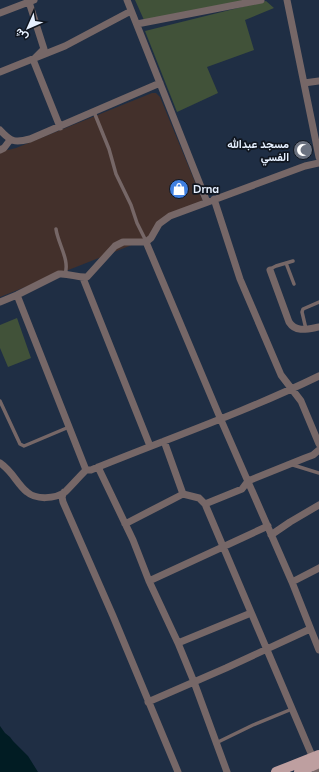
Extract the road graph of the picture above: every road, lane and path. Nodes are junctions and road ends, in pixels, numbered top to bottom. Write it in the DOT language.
graph roads {
  1 [pos="127,0"];
  2 [pos="261,0"];
  3 [pos="287,0"];
  4 [pos="32,1"];
  5 [pos="132,11"];
  6 [pos="0,13"];
  7 [pos="137,24"];
  8 [pos="34,59"];
  9 [pos="0,72"];
  10 [pos="319,81"];
  11 [pos="160,83"];
  12 [pos="304,83"];
  13 [pos="93,111"];
  14 [pos="60,127"];
  15 [pos="0,130"];
  16 [pos="10,140"];
  17 [pos="0,150"];
  18 [pos="319,155"];
  19 [pos="319,163"];
  20 [pos="214,199"];
  21 [pos="207,202"];
  22 [pos="56,229"];
  23 [pos="146,242"];
  24 [pos="293,261"];
  25 [pos="286,263"];
  26 [pos="270,270"];
  27 [pos="65,274"];
  28 [pos="83,278"];
  29 [pos="294,284"];
  30 [pos="17,295"];
  31 [pos="0,302"];
  32 [pos="319,302"];
  33 [pos="319,327"];
  34 [pos="306,329"];
  35 [pos="319,376"];
  36 [pos="292,389"];
  37 [pos="0,401"];
  38 [pos="221,420"];
  39 [pos="69,427"];
  40 [pos="164,441"];
  41 [pos="319,444"];
  42 [pos="150,446"];
  43 [pos="319,450"];
  44 [pos="0,463"];
  45 [pos="290,464"];
  46 [pos="98,467"];
  47 [pos="86,470"];
  48 [pos="319,473"];
  49 [pos="248,481"];
  50 [pos="64,492"];
  51 [pos="183,494"];
  52 [pos="205,504"];
  53 [pos="319,506"];
  54 [pos="125,524"];
  55 [pos="268,526"];
  56 [pos="271,535"];
  57 [pos="223,546"];
  58 [pos="319,568"];
  59 [pos="149,581"];
  60 [pos="292,582"];
  61 [pos="251,613"];
  62 [pos="310,629"];
  63 [pos="178,643"];
  64 [pos="267,649"];
  65 [pos="319,650"];
  66 [pos="194,682"];
  67 [pos="148,702"];
  68 [pos="292,709"];
  69 [pos="216,743"];
  70 [pos="317,759"];
  71 [pos="178,772"];
  72 [pos="228,772"];
  73 [pos="276,772"];
  74 [pos="299,772"];
  1 -- 5 [label="street"];
  2 -- 7 [label="street"];
  3 -- 12 [label="street"];
  4 -- 6 [label="street"];
  4 -- 8 [label="street"];
  5 -- 7 [label="street"];
  5 -- 8 [label="street"];
  7 -- 11 [label="street"];
  8 -- 9 [label="street"];
  8 -- 14 [label="street"];
  10 -- 12 [label="street"];
  11 -- 13 [label="street"];
  11 -- 21 [label="street"];
  12 -- 18 [label="street"];
  13 -- 14 [label="street"];
  13 -- 23 [label="lane"];
  14 -- 16 [label="street"];
  15 -- 16 [label="street"];
  16 -- 17 [label="street"];
  19 -- 20 [label="street"];
  20 -- 21 [label="street"];
  20 -- 36 [label="street"];
  21 -- 23 [label="street"];
  22 -- 27 [label="lane"];
  23 -- 28 [label="street"];
  23 -- 38 [label="street"];
  24 -- 25 [label="lane"];
  25 -- 26 [label="lane"];
  25 -- 29 [label="lane"];
  26 -- 34 [label="street"];
  27 -- 28 [label="street"];
  27 -- 30 [label="street"];
  28 -- 42 [label="street"];
  30 -- 31 [label="street"];
  30 -- 39 [label="street"];
  32 -- 34 [label="lane"];
  33 -- 34 [label="street"];
  35 -- 36 [label="street"];
  36 -- 38 [label="street"];
  36 -- 41 [label="street"];
  37 -- 39 [label="lane"];
  38 -- 40 [label="street"];
  38 -- 49 [label="street"];
  39 -- 47 [label="street"];
  40 -- 42 [label="street"];
  40 -- 51 [label="street"];
  42 -- 46 [label="street"];
  43 -- 45 [label="street"];
  44 -- 50 [label="street"];
  45 -- 48 [label="lane"];
  45 -- 49 [label="street"];
  46 -- 47 [label="street"];
  46 -- 54 [label="street"];
  47 -- 50 [label="street"];
  49 -- 52 [label="street"];
  49 -- 55 [label="street"];
  50 -- 67 [label="street"];
  51 -- 52 [label="street"];
  51 -- 54 [label="street"];
  52 -- 57 [label="street"];
  53 -- 56 [label="street"];
  54 -- 59 [label="street"];
  55 -- 56 [label="street"];
  55 -- 57 [label="street"];
  56 -- 60 [label="street"];
  57 -- 59 [label="street"];
  57 -- 61 [label="street"];
  58 -- 60 [label="street"];
  59 -- 63 [label="street"];
  60 -- 62 [label="street"];
  61 -- 63 [label="street"];
  61 -- 64 [label="street"];
  62 -- 64 [label="street"];
  62 -- 65 [label="street"];
  63 -- 66 [label="street"];
  64 -- 66 [label="street"];
  64 -- 68 [label="street"];
  66 -- 67 [label="street"];
  66 -- 69 [label="street"];
  67 -- 71 [label="street"];
  68 -- 69 [label="lane"];
  68 -- 70 [label="street"];
  69 -- 72 [label="street"];
  70 -- 73 [label="main road"];
  70 -- 74 [label="main road"];
}
